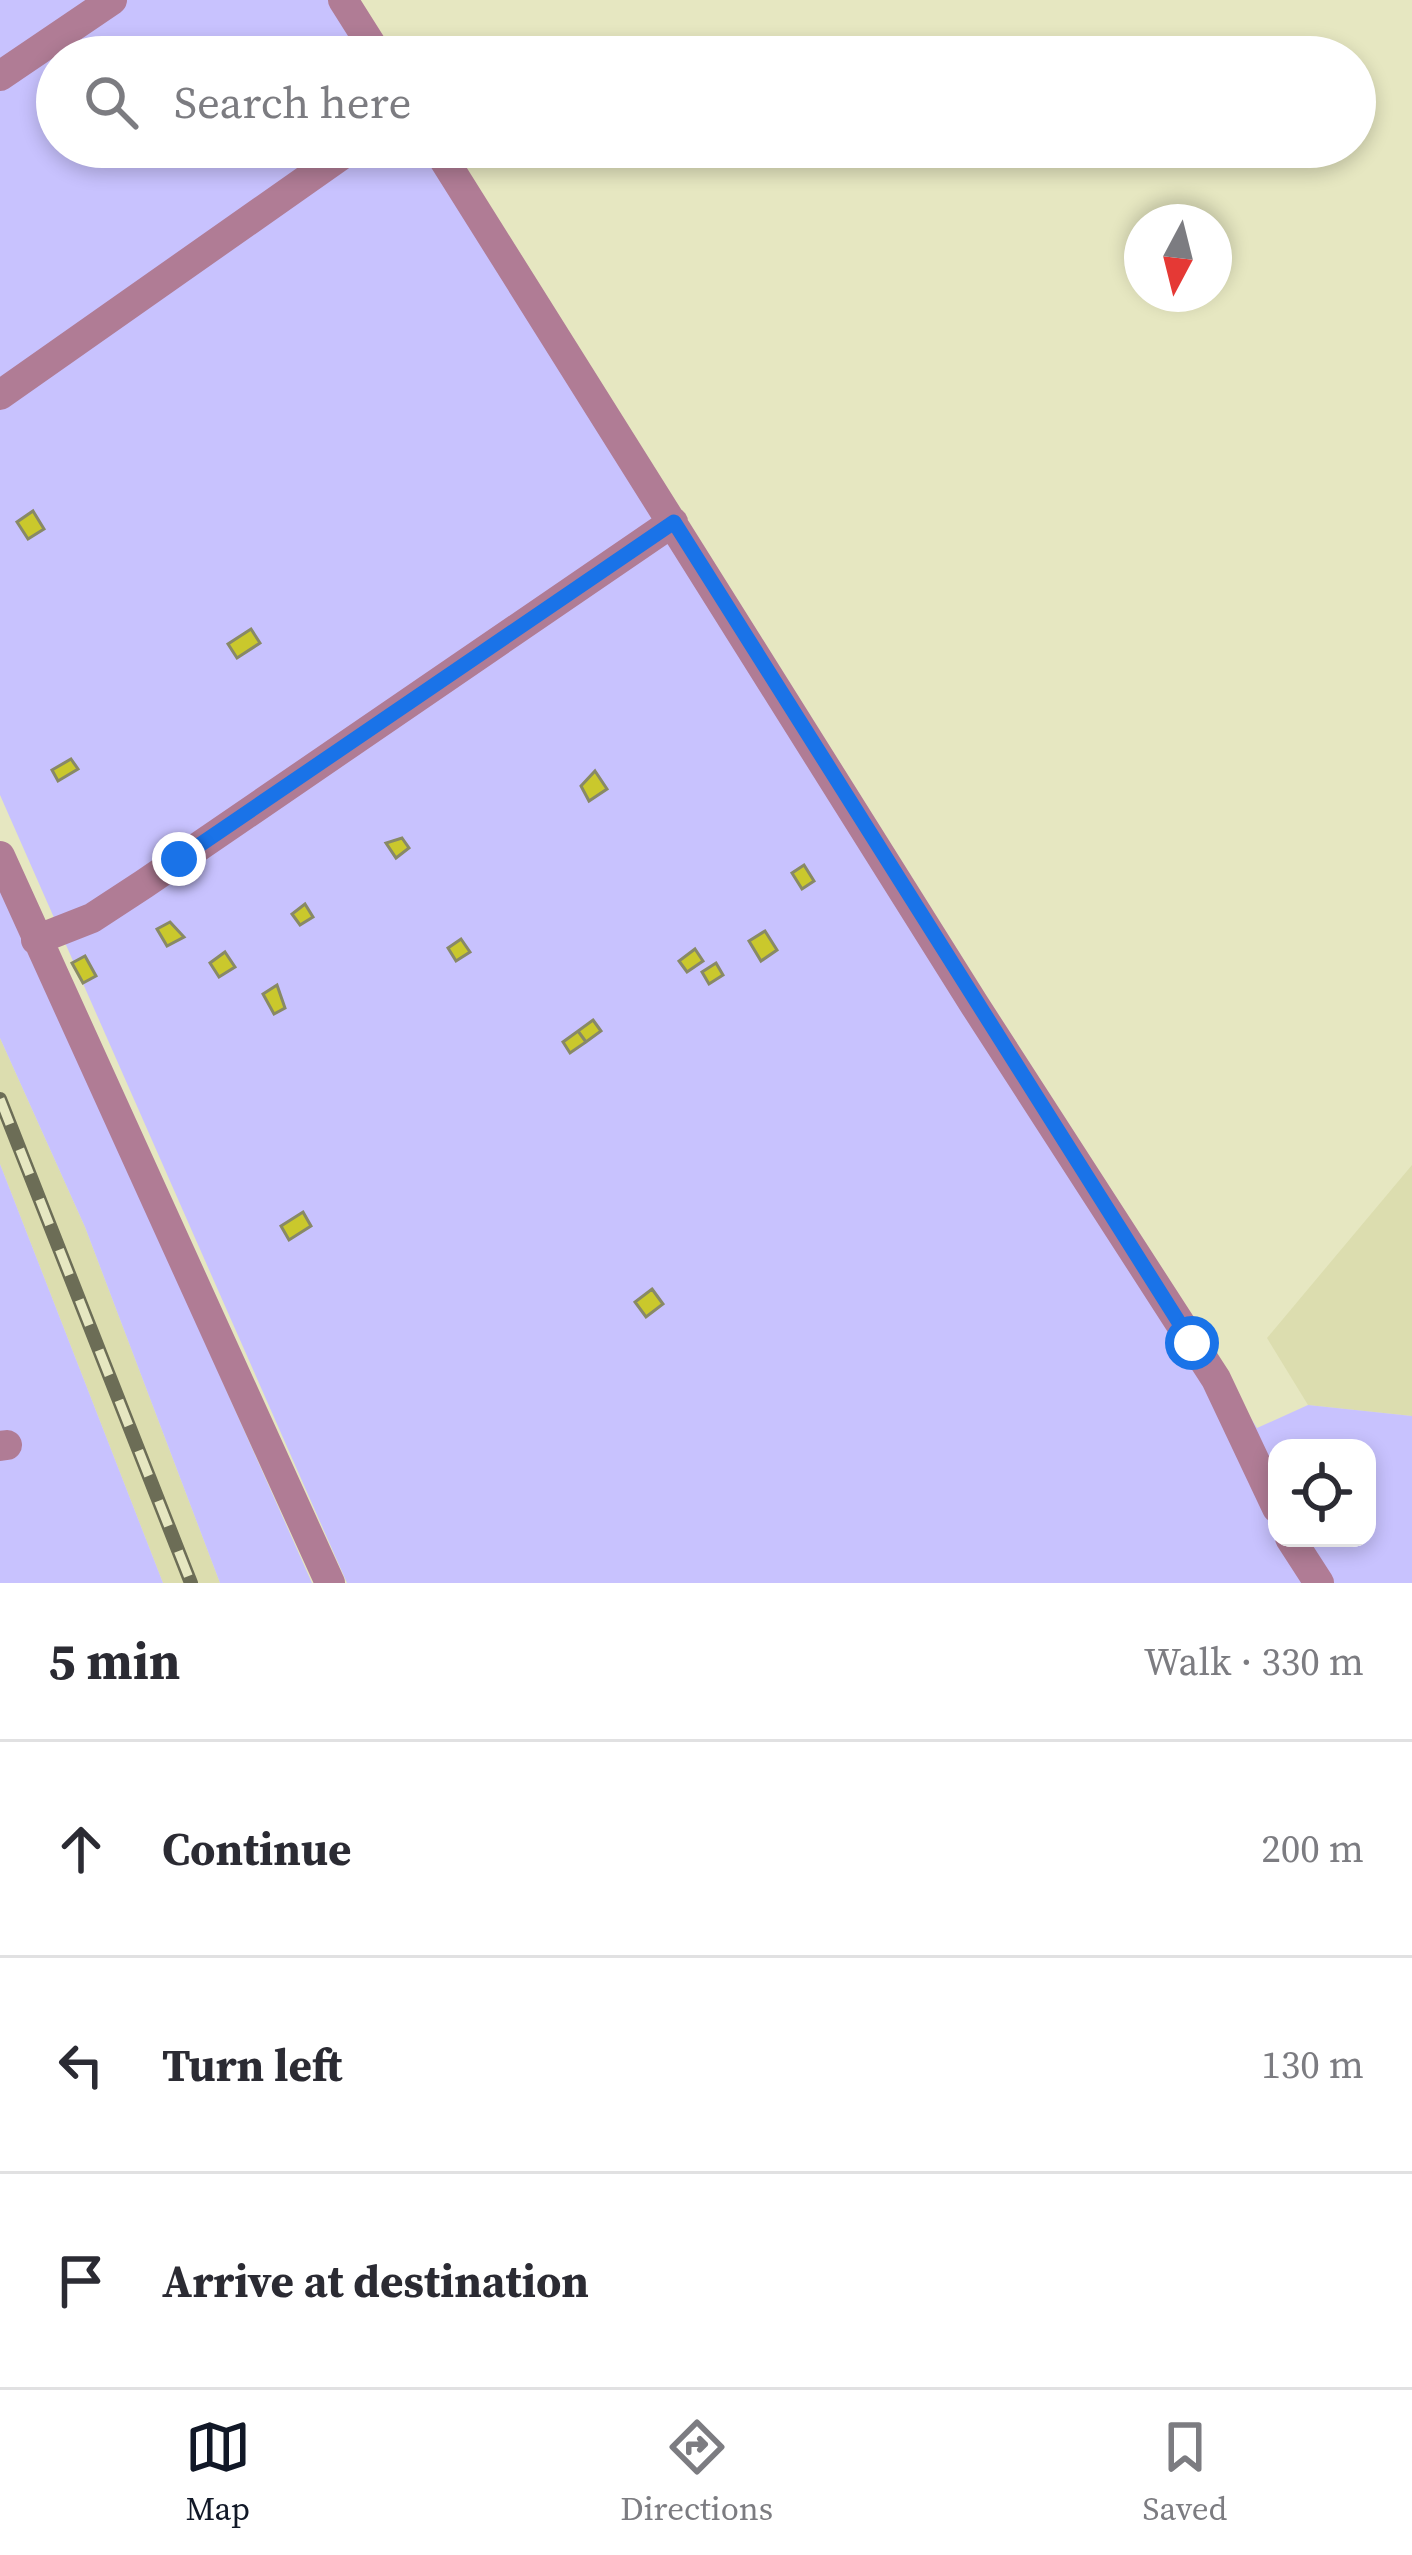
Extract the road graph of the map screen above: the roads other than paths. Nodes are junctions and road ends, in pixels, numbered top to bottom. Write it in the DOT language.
graph roads {
  1 [pos="112,0"];
  2 [pos="343,0"];
  3 [pos="59,36"];
  4 [pos="366,36"];
  5 [pos="36,52"];
  6 [pos="0,76"];
  7 [pos="323,168"];
  8 [pos="449,168"];
  9 [pos="0,394"];
  10 [pos="674,522"];
  11 [pos="0,856"];
  12 [pos="36,940"];
  13 [pos="1268,1489"];
  14 [pos="1296,1547"];
  15 [pos="330,1583"];
  16 [pos="1319,1583"];
  1 -- 3 [label="lane"];
  2 -- 4 [label="lane"];
  5 -- 6 [label="lane"];
  7 -- 9 [label="lane"];
  8 -- 10 [label="lane"];
  10 -- 12 [label="lane"];
  10 -- 13 [label="lane"];
  11 -- 12 [label="lane"];
  12 -- 15 [label="lane"];
  14 -- 16 [label="lane"];
}
